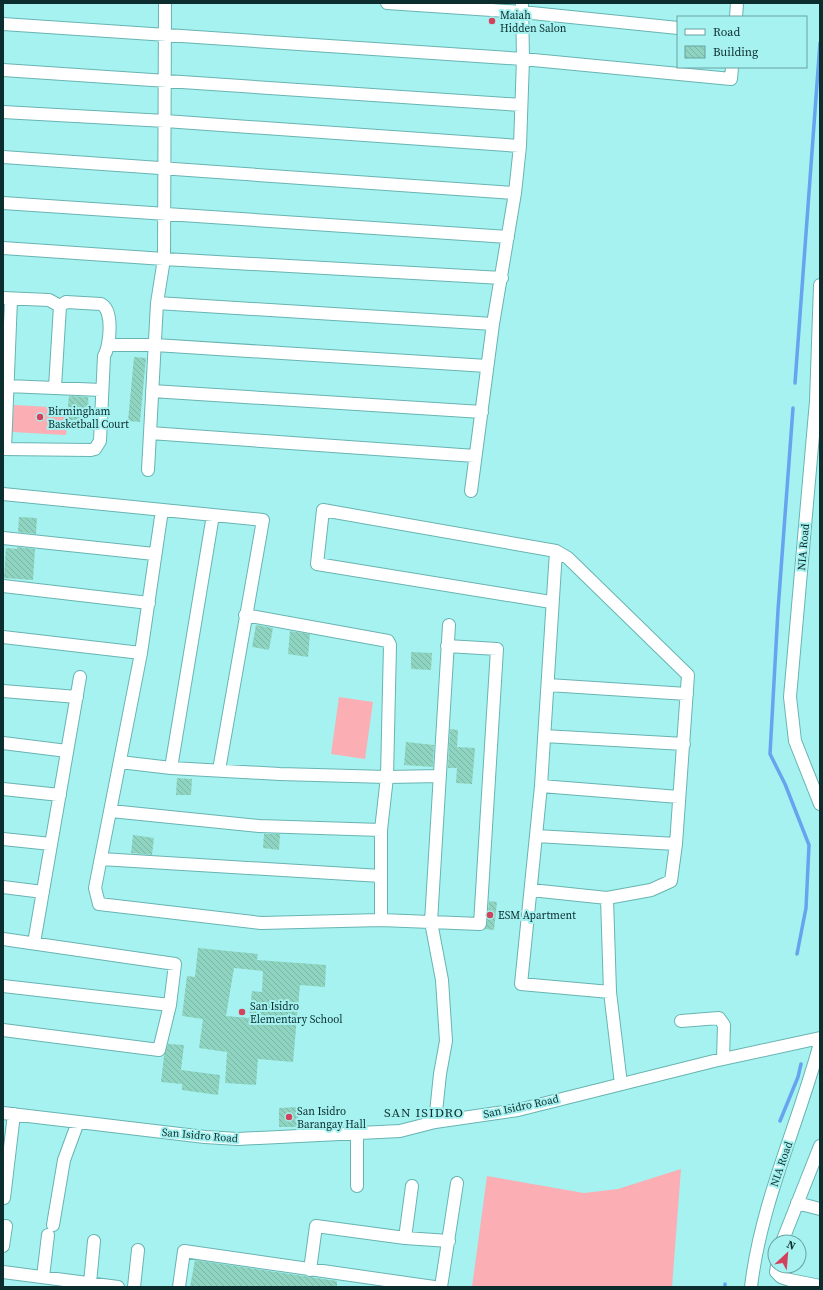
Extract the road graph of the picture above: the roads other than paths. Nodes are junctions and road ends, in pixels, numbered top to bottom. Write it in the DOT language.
graph roads {
  1 [pos="165,3"];
  2 [pos="387,3"];
  3 [pos="736,3"];
  4 [pos="522,8"];
  5 [pos="736,16"];
  6 [pos="3,24"];
  7 [pos="677,28"];
  8 [pos="165,35"];
  9 [pos="523,59"];
  10 [pos="732,68"];
  11 [pos="3,70"];
  12 [pos="166,82"];
  13 [pos="521,105"];
  14 [pos="3,112"];
  15 [pos="165,121"];
  16 [pos="520,146"];
  17 [pos="3,157"];
  18 [pos="165,167"];
  19 [pos="516,193"];
  20 [pos="3,203"];
  21 [pos="165,214"];
  22 [pos="508,237"];
  23 [pos="3,248"];
  24 [pos="164,259"];
  25 [pos="502,278"];
  26 [pos="820,285"];
  27 [pos="7,299"];
  28 [pos="157,303"];
  29 [pos="60,306"];
  30 [pos="494,324"];
  31 [pos="108,345"];
  32 [pos="155,345"];
  33 [pos="487,366"];
  34 [pos="7,386"];
  35 [pos="55,387"];
  36 [pos="102,390"];
  37 [pos="152,391"];
  38 [pos="818,401"];
  39 [pos="482,412"];
  40 [pos="150,433"];
  41 [pos="4,449"];
  42 [pos="475,456"];
  43 [pos="148,470"];
  44 [pos="471,491"];
  45 [pos="3,494"];
  46 [pos="162,510"];
  47 [pos="213,514"];
  48 [pos="3,538"];
  49 [pos="556,551"];
  50 [pos="154,554"];
  51 [pos="3,586"];
  52 [pos="551,602"];
  53 [pos="149,603"];
  54 [pos="246,615"];
  55 [pos="449,625"];
  56 [pos="3,637"];
  57 [pos="447,646"];
  58 [pos="141,653"];
  59 [pos="80,677"];
  60 [pos="548,685"];
  61 [pos="3,691"];
  62 [pos="687,694"];
  63 [pos="77,697"];
  64 [pos="544,736"];
  65 [pos="3,743"];
  66 [pos="684,744"];
  67 [pos="67,751"];
  68 [pos="120,762"];
  69 [pos="171,768"];
  70 [pos="219,770"];
  71 [pos="440,776"];
  72 [pos="387,777"];
  73 [pos="541,786"];
  74 [pos="3,789"];
  75 [pos="60,795"];
  76 [pos="679,796"];
  77 [pos="820,804"];
  78 [pos="111,811"];
  79 [pos="381,830"];
  80 [pos="536,836"];
  81 [pos="3,839"];
  82 [pos="51,844"];
  83 [pos="676,844"];
  84 [pos="101,859"];
  85 [pos="381,876"];
  86 [pos="3,887"];
  87 [pos="531,890"];
  88 [pos="43,892"];
  89 [pos="607,898"];
  90 [pos="381,920"];
  91 [pos="431,922"];
  92 [pos="3,939"];
  93 [pos="34,943"];
  94 [pos="3,986"];
  95 [pos="610,992"];
  96 [pos="170,1005"];
  97 [pos="681,1021"];
  98 [pos="3,1030"];
  99 [pos="820,1038"];
  100 [pos="820,1044"];
  101 [pos="723,1059"];
  102 [pos="621,1084"];
  103 [pos="9,1113"];
  104 [pos="78,1122"];
  105 [pos="435,1122"];
  106 [pos="356,1133"];
  107 [pos="818,1154"];
  108 [pos="457,1184"];
  109 [pos="357,1186"];
  110 [pos="412,1186"];
  111 [pos="4,1198"];
  112 [pos="797,1203"];
  113 [pos="820,1209"];
  114 [pos="6,1226"];
  115 [pos="785,1234"];
  116 [pos="405,1238"];
  117 [pos="94,1241"];
  118 [pos="449,1241"];
  119 [pos="3,1246"];
  120 [pos="138,1250"];
  121 [pos="310,1270"];
  122 [pos="3,1272"];
  123 [pos="778,1274"];
  124 [pos="43,1277"];
  125 [pos="90,1283"];
  126 [pos="820,1286"];
  127 [pos="118,1287"];
  128 [pos="134,1287"];
  129 [pos="179,1287"];
  130 [pos="434,1287"];
  131 [pos="441,1287"];
  132 [pos="750,1287"];
  1 -- 8 [label="street"];
  2 -- 4 [label="street"];
  3 -- 5 [label="street"];
  4 -- 7 [label="street"];
  4 -- 9 [label="street"];
  6 -- 8 [label="street"];
  8 -- 9 [label="street"];
  8 -- 12 [label="street"];
  9 -- 10 [label="street"];
  9 -- 13 [label="street"];
  11 -- 12 [label="street"];
  12 -- 13 [label="street"];
  12 -- 15 [label="street"];
  13 -- 16 [label="street"];
  14 -- 15 [label="street"];
  15 -- 16 [label="street"];
  15 -- 18 [label="street"];
  16 -- 19 [label="street"];
  17 -- 18 [label="street"];
  18 -- 19 [label="street"];
  18 -- 21 [label="street"];
  19 -- 22 [label="street"];
  20 -- 21 [label="street"];
  21 -- 22 [label="street"];
  21 -- 24 [label="street"];
  22 -- 25 [label="street"];
  23 -- 24 [label="street"];
  24 -- 25 [label="street"];
  24 -- 28 [label="street"];
  25 -- 30 [label="street"];
  26 -- 38 [label="street, NIA Road"];
  27 -- 29 [label="street"];
  27 -- 34 [label="street"];
  28 -- 30 [label="street"];
  28 -- 32 [label="street"];
  29 -- 31 [label="street"];
  29 -- 35 [label="street"];
  30 -- 33 [label="street"];
  31 -- 32 [label="street"];
  31 -- 36 [label="street"];
  32 -- 33 [label="street"];
  32 -- 37 [label="street"];
  33 -- 39 [label="street"];
  34 -- 35 [label="street"];
  34 -- 41 [label="street"];
  35 -- 36 [label="street"];
  36 -- 41 [label="street"];
  37 -- 39 [label="street"];
  37 -- 40 [label="street"];
  38 -- 77 [label="street, NIA Road"];
  39 -- 42 [label="street"];
  40 -- 42 [label="street"];
  40 -- 43 [label="street"];
  42 -- 44 [label="street"];
  45 -- 46 [label="street"];
  46 -- 47 [label="street"];
  46 -- 50 [label="street"];
  47 -- 54 [label="street"];
  47 -- 69 [label="street"];
  48 -- 50 [label="street"];
  49 -- 52 [label="street"];
  49 -- 52 [label="street"];
  49 -- 62 [label="street"];
  50 -- 53 [label="street"];
  51 -- 53 [label="street"];
  52 -- 60 [label="street"];
  53 -- 58 [label="street"];
  54 -- 70 [label="street"];
  54 -- 72 [label="street"];
  55 -- 57 [label="street"];
  56 -- 58 [label="street"];
  57 -- 71 [label="street"];
  57 -- 91 [label="street"];
  58 -- 68 [label="street"];
  59 -- 63 [label="street"];
  60 -- 62 [label="street"];
  60 -- 64 [label="street"];
  61 -- 63 [label="street"];
  62 -- 66 [label="street"];
  63 -- 67 [label="street"];
  64 -- 66 [label="street"];
  64 -- 73 [label="street"];
  65 -- 67 [label="street"];
  66 -- 76 [label="street"];
  67 -- 75 [label="street"];
  68 -- 69 [label="street"];
  68 -- 78 [label="street"];
  69 -- 70 [label="street"];
  70 -- 72 [label="street"];
  71 -- 72 [label="street"];
  71 -- 91 [label="street"];
  72 -- 79 [label="street"];
  73 -- 76 [label="street"];
  73 -- 80 [label="street"];
  74 -- 75 [label="street"];
  75 -- 82 [label="street"];
  76 -- 83 [label="street"];
  78 -- 79 [label="street"];
  78 -- 84 [label="street"];
  79 -- 85 [label="street"];
  80 -- 83 [label="street"];
  80 -- 87 [label="street"];
  81 -- 82 [label="street"];
  82 -- 88 [label="street"];
  83 -- 89 [label="street"];
  84 -- 85 [label="street"];
  84 -- 90 [label="street"];
  85 -- 90 [label="street"];
  86 -- 88 [label="street"];
  87 -- 89 [label="street"];
  87 -- 95 [label="street"];
  88 -- 93 [label="street"];
  89 -- 95 [label="street"];
  90 -- 91 [label="street"];
  91 -- 105 [label="street"];
  92 -- 93 [label="street"];
  93 -- 96 [label="street"];
  94 -- 96 [label="street"];
  95 -- 102 [label="street"];
  96 -- 98 [label="street"];
  97 -- 101 [label="street"];
  99 -- 101 [label="street, San Isidro Road"];
  100 -- 132 [label="street, NIA Road"];
  101 -- 102 [label="street, San Isidro Road"];
  102 -- 105 [label="street, San Isidro Road"];
  103 -- 104 [label="street, San Isidro Road"];
  103 -- 111 [label="street"];
  104 -- 106 [label="street, San Isidro Road"];
  104 -- 124 [label="street"];
  105 -- 106 [label="street, San Isidro Road"];
  106 -- 109 [label="street"];
  107 -- 112 [label="street"];
  108 -- 118 [label="street"];
  110 -- 116 [label="street"];
  112 -- 113 [label="street"];
  112 -- 115 [label="street"];
  114 -- 119 [label="street"];
  116 -- 118 [label="street"];
  116 -- 121 [label="street"];
  117 -- 125 [label="street"];
  118 -- 131 [label="street"];
  120 -- 128 [label="street"];
  121 -- 129 [label="street"];
  121 -- 130 [label="street"];
  122 -- 124 [label="street"];
  123 -- 126 [label="street"];
  124 -- 125 [label="street"];
  125 -- 127 [label="street"];
}
